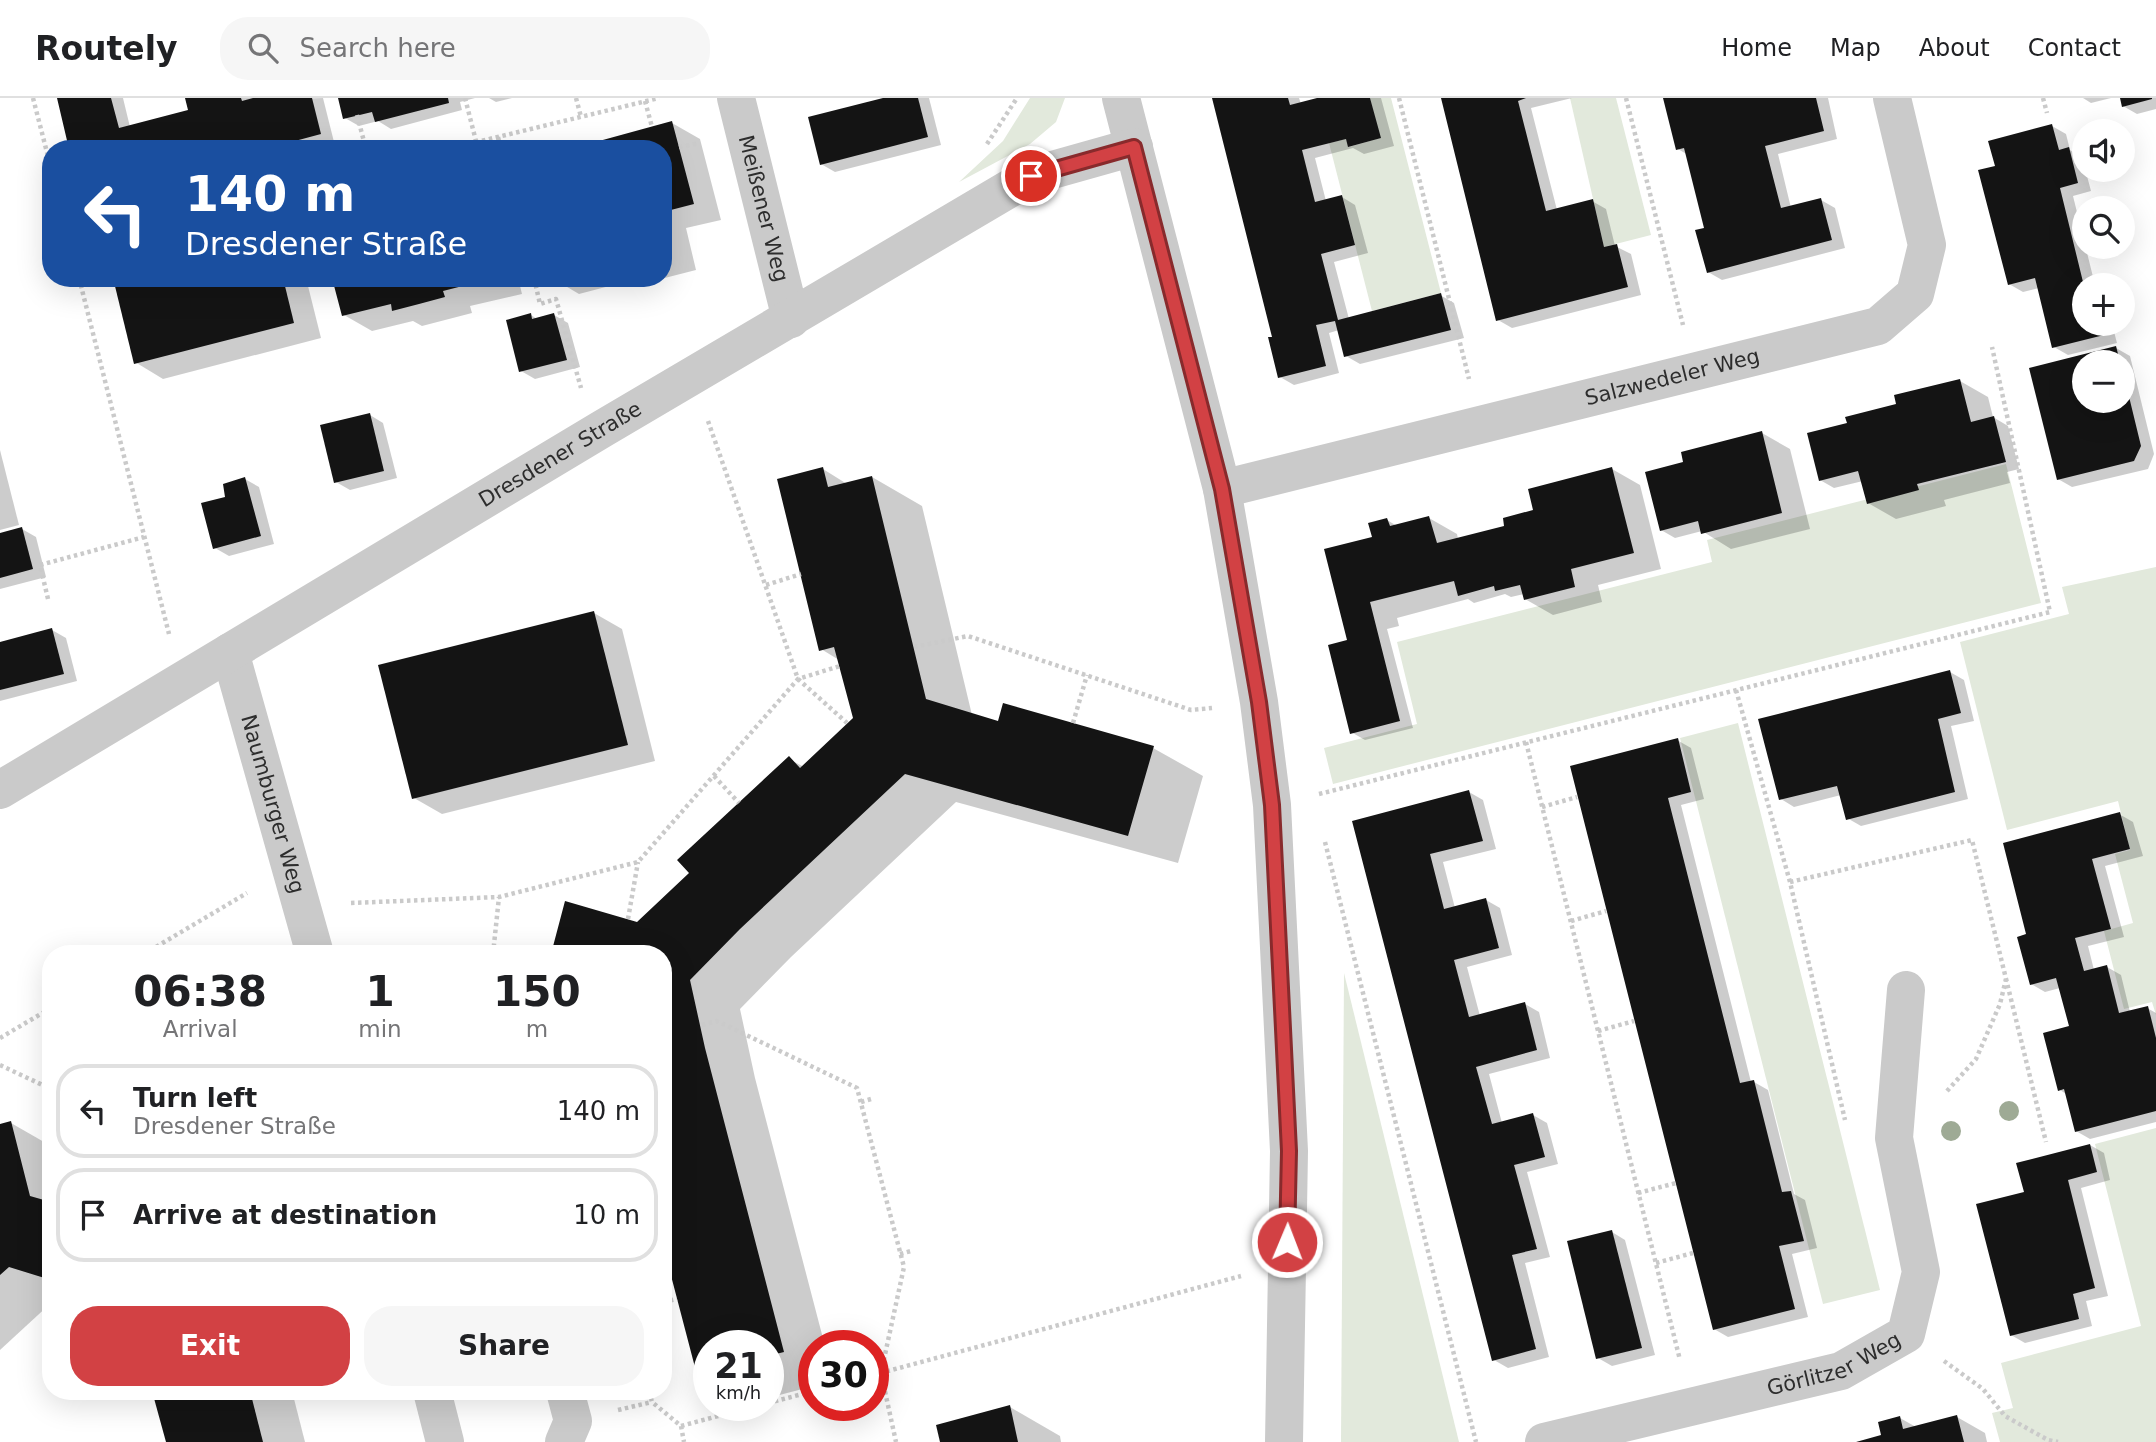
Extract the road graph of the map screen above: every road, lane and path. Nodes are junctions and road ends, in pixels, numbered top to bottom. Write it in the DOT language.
graph roads {
  1 [pos="33,98"];
  2 [pos="465,98"];
  3 [pos="576,98"];
  4 [pos="659,98"];
  5 [pos="736,98"];
  6 [pos="1121,98"];
  7 [pos="1399,98"];
  8 [pos="1626,98"];
  9 [pos="1892,98"];
  10 [pos="2043,98"];
  11 [pos="645,101"];
  12 [pos="2047,113"];
  13 [pos="357,116"];
  14 [pos="581,117"];
  15 [pos="652,127"];
  16 [pos="498,137"];
  17 [pos="44,140"];
  18 [pos="364,140"];
  19 [pos="476,140"];
  20 [pos="485,140"];
  21 [pos="499,140"];
  22 [pos="700,142"];
  23 [pos="679,147"];
  24 [pos="1134,147"];
  25 [pos="81,287"];
  26 [pos="536,287"];
  27 [pos="790,319"];
  28 [pos="1992,347"];
  29 [pos="1695,373"];
  30 [pos="691,378"];
  31 [pos="1480,426"];
  32 [pos="602,429"];
  33 [pos="1222,489"];
  34 [pos="144,537"];
  35 [pos="801,574"];
  36 [pos="766,585"];
  37 [pos="48,599"];
  38 [pos="914,647"];
  39 [pos="230,652"];
  40 [pos="840,666"];
  41 [pos="1087,675"];
  42 [pos="798,679"];
  43 [pos="181,681"];
  44 [pos="1736,690"];
  45 [pos="1259,702"];
  46 [pos="848,723"];
  47 [pos="1073,723"];
  48 [pos="1526,743"];
  49 [pos="714,776"];
  50 [pos="0,790"];
  51 [pos="1577,797"];
  52 [pos="739,803"];
  53 [pos="1272,805"];
  54 [pos="1542,807"];
  55 [pos="1323,835"];
  56 [pos="638,862"];
  57 [pos="290,867"];
  58 [pos="1790,882"];
  59 [pos="499,897"];
  60 [pos="301,905"];
  61 [pos="1606,911"];
  62 [pos="628,919"];
  63 [pos="1571,921"];
  64 [pos="159,945"];
  65 [pos="312,945"];
  66 [pos="494,945"];
  67 [pos="2006,979"];
  68 [pos="1906,990"];
  69 [pos="42,1014"];
  70 [pos="1634,1021"];
  71 [pos="702,1025"];
  72 [pos="1598,1031"];
  73 [pos="0,1038"];
  74 [pos="0,1065"];
  75 [pos="42,1085"];
  76 [pos="871,1099"];
  77 [pos="861,1102"];
  78 [pos="1894,1138"];
  79 [pos="2046,1142"];
  80 [pos="1676,1183"];
  81 [pos="1638,1193"];
  82 [pos="911,1251"];
  83 [pos="1693,1253"];
  84 [pos="900,1254"];
  85 [pos="1656,1263"];
  86 [pos="1286,1264"];
  87 [pos="677,1299"];
  88 [pos="672,1300"];
  89 [pos="889,1336"];
  90 [pos="889,1371"];
  91 [pos="1983,1389"];
  92 [pos="434,1400"];
  93 [pos="567,1400"];
  94 [pos="651,1400"];
  95 [pos="1692,1407"];
  96 [pos="889,1410"];
  97 [pos="700,1421"];
  98 [pos="681,1426"];
  99 [pos="445,1442"];
  100 [pos="564,1442"];
  101 [pos="684,1442"];
  102 [pos="896,1442"];
  103 [pos="1284,1442"];
  104 [pos="1476,1442"];
  105 [pos="1544,1442"];
  106 [pos="2058,1442"];
  1 -- 17 [label="path"];
  2 -- 19 [label="path"];
  3 -- 14 [label="path"];
  4 -- 11 [label="path"];
  5 -- 27 [label="street, Meißener Weg"];
  6 -- 24 [label="street"];
  7 -- 31 [label="path"];
  8 -- 29 [label="path"];
  9 -- 29 [label="street, Salzwedeler Weg"];
  10 -- 12 [label="path"];
  11 -- 14 [label="path"];
  11 -- 15 [label="path"];
  13 -- 18 [label="path"];
  14 -- 16 [label="path"];
  16 -- 20 [label="path"];
  16 -- 21 [label="path"];
  22 -- 23 [label="path"];
  24 -- 27 [label="street, Dresdener Straße"];
  24 -- 33 [label="street"];
  25 -- 34 [label="path"];
  26 -- 32 [label="path"];
  27 -- 30 [label="street, Dresdener Straße"];
  28 -- 44 [label="path"];
  29 -- 31 [label="street, Salzwedeler Weg"];
  30 -- 32 [label="street, Dresdener Straße"];
  30 -- 36 [label="path"];
  31 -- 33 [label="street, Salzwedeler Weg"];
  32 -- 39 [label="street, Dresdener Straße"];
  33 -- 45 [label="street"];
  34 -- 37 [label="path"];
  34 -- 43 [label="path"];
  35 -- 36 [label="path"];
  36 -- 42 [label="path"];
  38 -- 41 [label="path"];
  39 -- 43 [label="street, Dresdener Straße"];
  39 -- 57 [label="street, Naumburger Weg"];
  40 -- 42 [label="path"];
  41 -- 45 [label="path"];
  41 -- 47 [label="path"];
  42 -- 46 [label="path"];
  42 -- 49 [label="path"];
  43 -- 50 [label="street, Dresdener Straße"];
  44 -- 48 [label="path"];
  44 -- 58 [label="path"];
  45 -- 53 [label="street"];
  48 -- 53 [label="path"];
  48 -- 54 [label="path"];
  49 -- 52 [label="path"];
  49 -- 56 [label="path"];
  51 -- 54 [label="path"];
  53 -- 86 [label="street"];
  54 -- 63 [label="path"];
  55 -- 104 [label="path"];
  56 -- 59 [label="path"];
  56 -- 62 [label="path"];
  57 -- 60 [label="street, Naumburger Weg"];
  57 -- 64 [label="path"];
  58 -- 67 [label="path"];
  58 -- 78 [label="path"];
  59 -- 60 [label="path"];
  59 -- 66 [label="path"];
  60 -- 65 [label="street, Naumburger Weg"];
  61 -- 63 [label="path"];
  63 -- 72 [label="path"];
  67 -- 78 [label="path"];
  67 -- 79 [label="path"];
  68 -- 78 [label="street, Görlitzer Weg"];
  69 -- 73 [label="path"];
  70 -- 72 [label="path"];
  71 -- 77 [label="path"];
  72 -- 81 [label="path"];
  74 -- 75 [label="path"];
  76 -- 77 [label="path"];
  77 -- 84 [label="path"];
  78 -- 95 [label="street, Görlitzer Weg"];
  80 -- 81 [label="path"];
  81 -- 85 [label="path"];
  82 -- 84 [label="path"];
  83 -- 85 [label="path"];
  84 -- 89 [label="path"];
  85 -- 95 [label="path"];
  86 -- 90 [label="path"];
  86 -- 103 [label="street"];
  87 -- 88 [label="path"];
  91 -- 106 [label="path"];
  92 -- 99 [label="street"];
  93 -- 100 [label="street"];
  94 -- 98 [label="path"];
  95 -- 105 [label="street, Görlitzer Weg"];
  96 -- 102 [label="path"];
  97 -- 98 [label="path"];
  98 -- 101 [label="path"];
}
